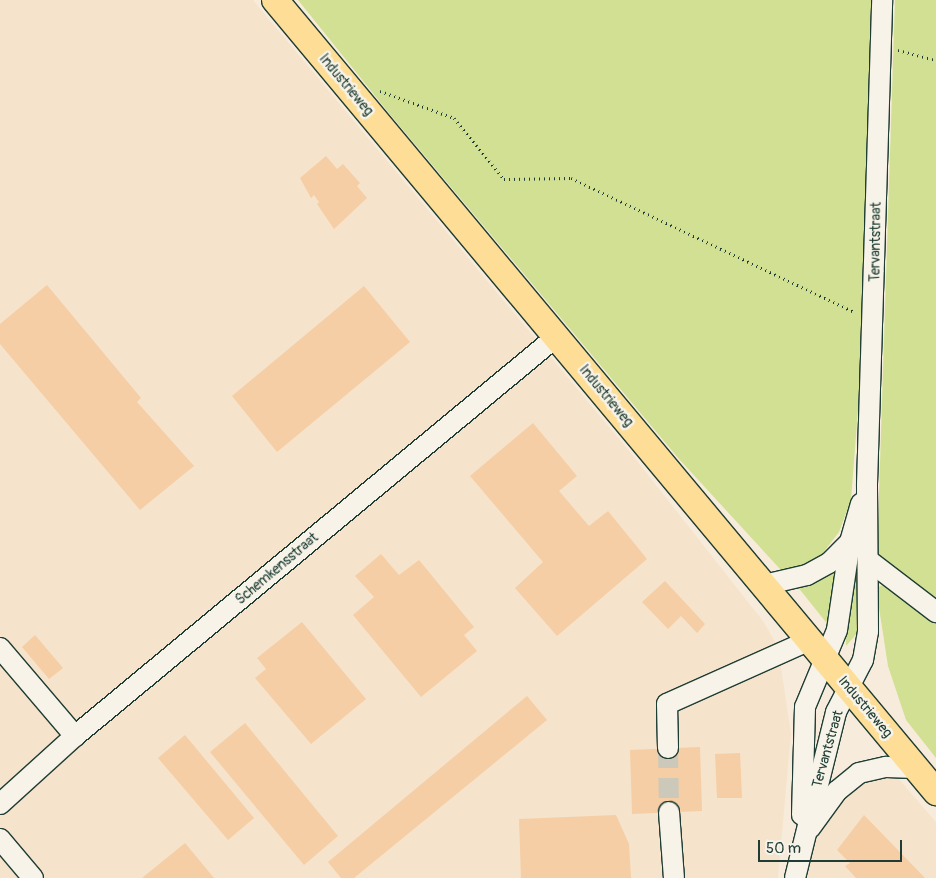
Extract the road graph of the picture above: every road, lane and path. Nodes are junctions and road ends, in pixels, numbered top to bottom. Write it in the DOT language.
graph roads {
  1 [pos="275,0"];
  2 [pos="882,0"];
  3 [pos="880,47"];
  4 [pos="936,60"];
  5 [pos="373,88"];
  6 [pos="874,321"];
  7 [pos="556,336"];
  8 [pos="867,484"];
  9 [pos="850,542"];
  10 [pos="868,560"];
  11 [pos="764,585"];
  12 [pos="936,612"];
  13 [pos="0,648"];
  14 [pos="817,648"];
  15 [pos="850,689"];
  16 [pos="75,736"];
  17 [pos="668,748"];
  18 [pos="915,768"];
  19 [pos="936,792"];
  20 [pos="0,804"];
  21 [pos="670,812"];
  22 [pos="803,837"];
  23 [pos="0,839"];
  24 [pos="33,878"];
  25 [pos="674,878"];
  26 [pos="795,878"];
  1 -- 7 [label="main road, Industrieweg"];
  2 -- 3 [label="street, Tervantstraat"];
  3 -- 4 [label="path"];
  3 -- 6 [label="street, Tervantstraat"];
  5 -- 6 [label="path"];
  6 -- 8 [label="street, Tervantstraat"];
  7 -- 11 [label="main road, Industrieweg"];
  7 -- 16 [label="street, Schemkensstraat"];
  8 -- 9 [label="street, Tervantstraat"];
  8 -- 10 [label="street, Tervantstraat"];
  9 -- 11 [label="street, Tervantstraat"];
  9 -- 14 [label="street, Tervantstraat"];
  10 -- 12 [label="street"];
  10 -- 15 [label="street, Tervantstraat"];
  11 -- 14 [label="main road, Industrieweg"];
  13 -- 16 [label="street"];
  14 -- 15 [label="main road, Industrieweg"];
  14 -- 17 [label="street"];
  14 -- 22 [label="street, Tervantstraat"];
  15 -- 18 [label="main road, Industrieweg"];
  15 -- 22 [label="street, Tervantstraat"];
  16 -- 20 [label="street, Schemkensstraat"];
  18 -- 19 [label="main road, Industrieweg"];
  18 -- 22 [label="street, Tervantstraat"];
  21 -- 25 [label="street"];
  22 -- 26 [label="street, Tervantstraat"];
  23 -- 24 [label="street"];
}
